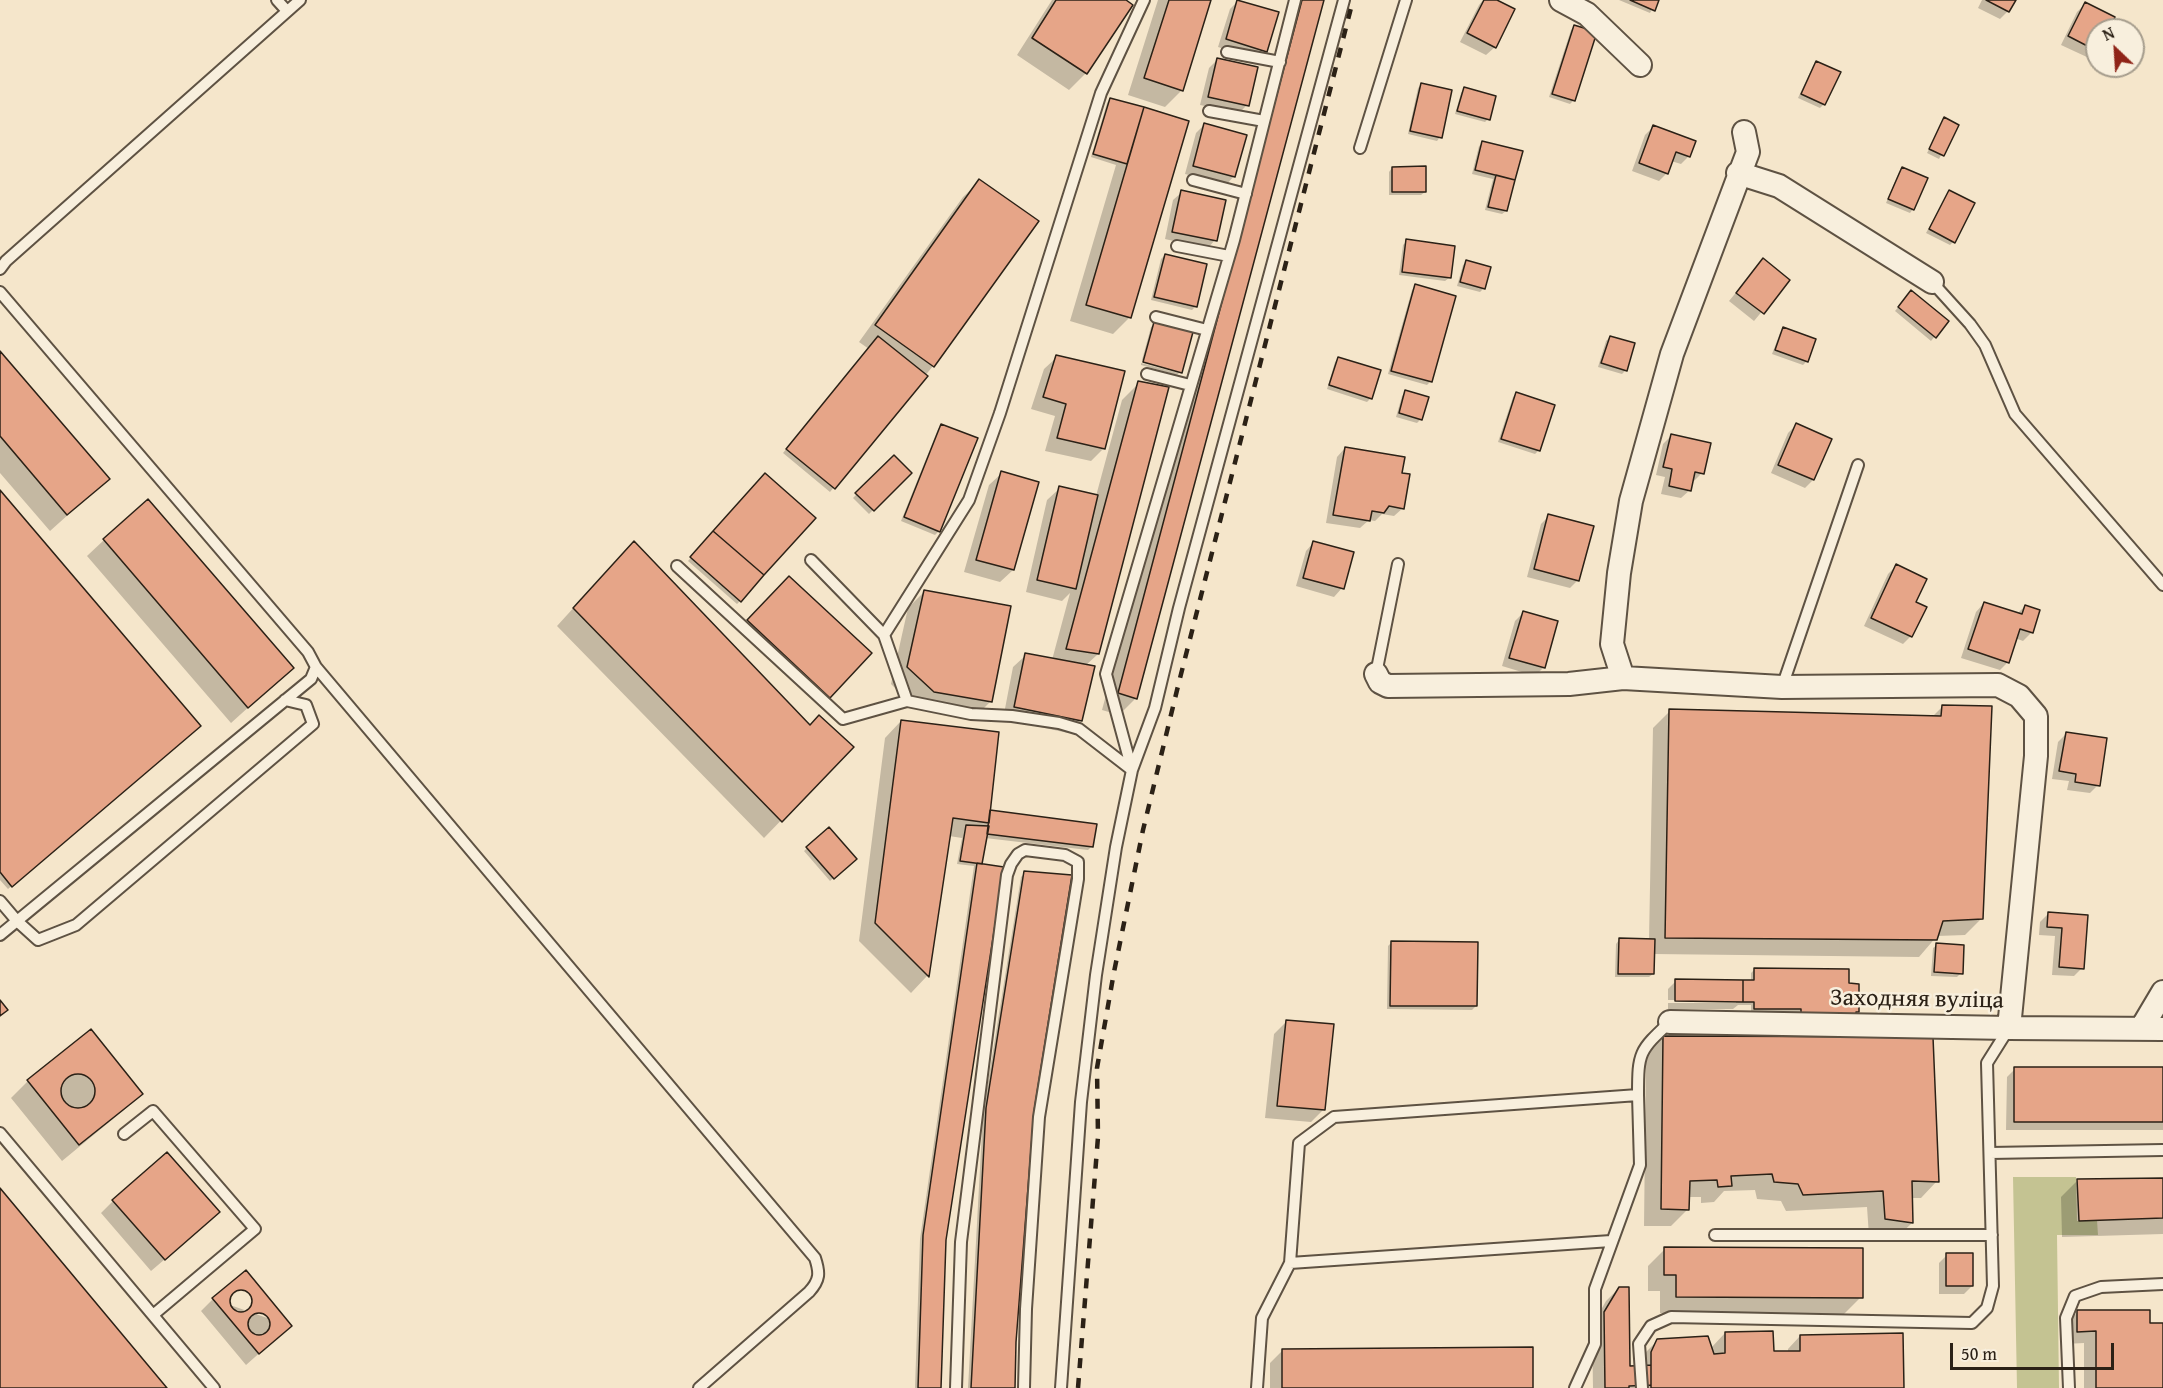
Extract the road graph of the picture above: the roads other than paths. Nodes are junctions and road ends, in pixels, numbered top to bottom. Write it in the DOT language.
graph roads {
  1 [pos="277,0"];
  2 [pos="300,0"];
  3 [pos="1144,0"];
  4 [pos="1295,0"];
  5 [pos="1344,0"];
  6 [pos="1406,0"];
  7 [pos="1561,0"];
  8 [pos="287,11"];
  9 [pos="1227,52"];
  10 [pos="1280,62"];
  11 [pos="1641,65"];
  12 [pos="1209,111"];
  13 [pos="1264,121"];
  14 [pos="1744,132"];
  15 [pos="1360,148"];
  16 [pos="1738,174"];
  17 [pos="1193,180"];
  18 [pos="1246,194"];
  19 [pos="1177,246"];
  20 [pos="1229,256"];
  21 [pos="2,264"];
  22 [pos="1932,282"];
  23 [pos="0,292"];
  24 [pos="1156,317"];
  25 [pos="1207,330"];
  26 [pos="1147,374"];
  27 [pos="1190,385"];
  28 [pos="1858,465"];
  29 [pos="811,560"];
  30 [pos="1398,564"];
  31 [pos="677,566"];
  32 [pos="2163,585"];
  33 [pos="885,635"];
  34 [pos="316,667"];
  35 [pos="1376,674"];
  36 [pos="1623,678"];
  37 [pos="1782,687"];
  38 [pos="285,700"];
  39 [pos="907,701"];
  40 [pos="1132,770"];
  41 [pos="0,901"];
  42 [pos="17,921"];
  43 [pos="0,935"];
  44 [pos="2163,992"];
  45 [pos="1670,1022"];
  46 [pos="2009,1028"];
  47 [pos="2152,1029"];
  48 [pos="1638,1095"];
  49 [pos="0,1133"];
  50 [pos="124,1134"];
  51 [pos="2163,1150"];
  52 [pos="1990,1153"];
  53 [pos="1715,1235"];
  54 [pos="1992,1235"];
  55 [pos="1611,1241"];
  56 [pos="1290,1263"];
  57 [pos="2163,1284"];
  58 [pos="153,1315"];
  59 [pos="214,1388"];
  60 [pos="699,1388"];
  61 [pos="956,1388"];
  62 [pos="1023,1388"];
  63 [pos="1061,1388"];
  64 [pos="1257,1388"];
  65 [pos="1575,1388"];
  66 [pos="1642,1388"];
  67 [pos="2069,1388"];
  1 -- 8 [label="lane"];
  2 -- 8 [label="lane"];
  3 -- 33 [label="lane"];
  4 -- 10 [label="lane"];
  5 -- 40 [label="lane"];
  6 -- 15 [label="lane"];
  7 -- 11 [label="street"];
  8 -- 21 [label="lane"];
  9 -- 10 [label="lane"];
  10 -- 13 [label="lane"];
  12 -- 13 [label="lane"];
  13 -- 18 [label="lane"];
  14 -- 16 [label="street"];
  16 -- 22 [label="street"];
  16 -- 36 [label="street"];
  17 -- 18 [label="lane"];
  18 -- 20 [label="lane"];
  19 -- 20 [label="lane"];
  20 -- 25 [label="lane"];
  22 -- 32 [label="lane"];
  23 -- 34 [label="lane"];
  24 -- 25 [label="lane"];
  25 -- 27 [label="lane"];
  26 -- 27 [label="lane"];
  27 -- 40 [label="lane"];
  28 -- 37 [label="lane"];
  29 -- 33 [label="lane"];
  30 -- 35 [label="lane"];
  31 -- 39 [label="lane"];
  33 -- 39 [label="lane"];
  34 -- 38 [label="lane"];
  34 -- 60 [label="lane"];
  35 -- 36 [label="street"];
  36 -- 37 [label="street"];
  37 -- 46 [label="street"];
  38 -- 42 [label="lane"];
  38 -- 42 [label="lane"];
  39 -- 40 [label="lane"];
  40 -- 63 [label="lane"];
  41 -- 42 [label="lane"];
  42 -- 43 [label="lane"];
  44 -- 47 [label="street"];
  45 -- 46 [label="street, Заходняя вуліца"];
  45 -- 48 [label="lane"];
  46 -- 47 [label="street, Заходняя вуліца"];
  46 -- 52 [label="lane"];
  48 -- 55 [label="lane"];
  48 -- 56 [label="lane"];
  49 -- 58 [label="lane"];
  50 -- 58 [label="lane"];
  51 -- 52 [label="lane"];
  52 -- 54 [label="lane"];
  53 -- 54 [label="lane"];
  54 -- 66 [label="lane"];
  55 -- 56 [label="lane"];
  55 -- 65 [label="lane"];
  56 -- 64 [label="lane"];
  57 -- 67 [label="lane"];
  58 -- 59 [label="lane"];
  61 -- 62 [label="lane"];
}
